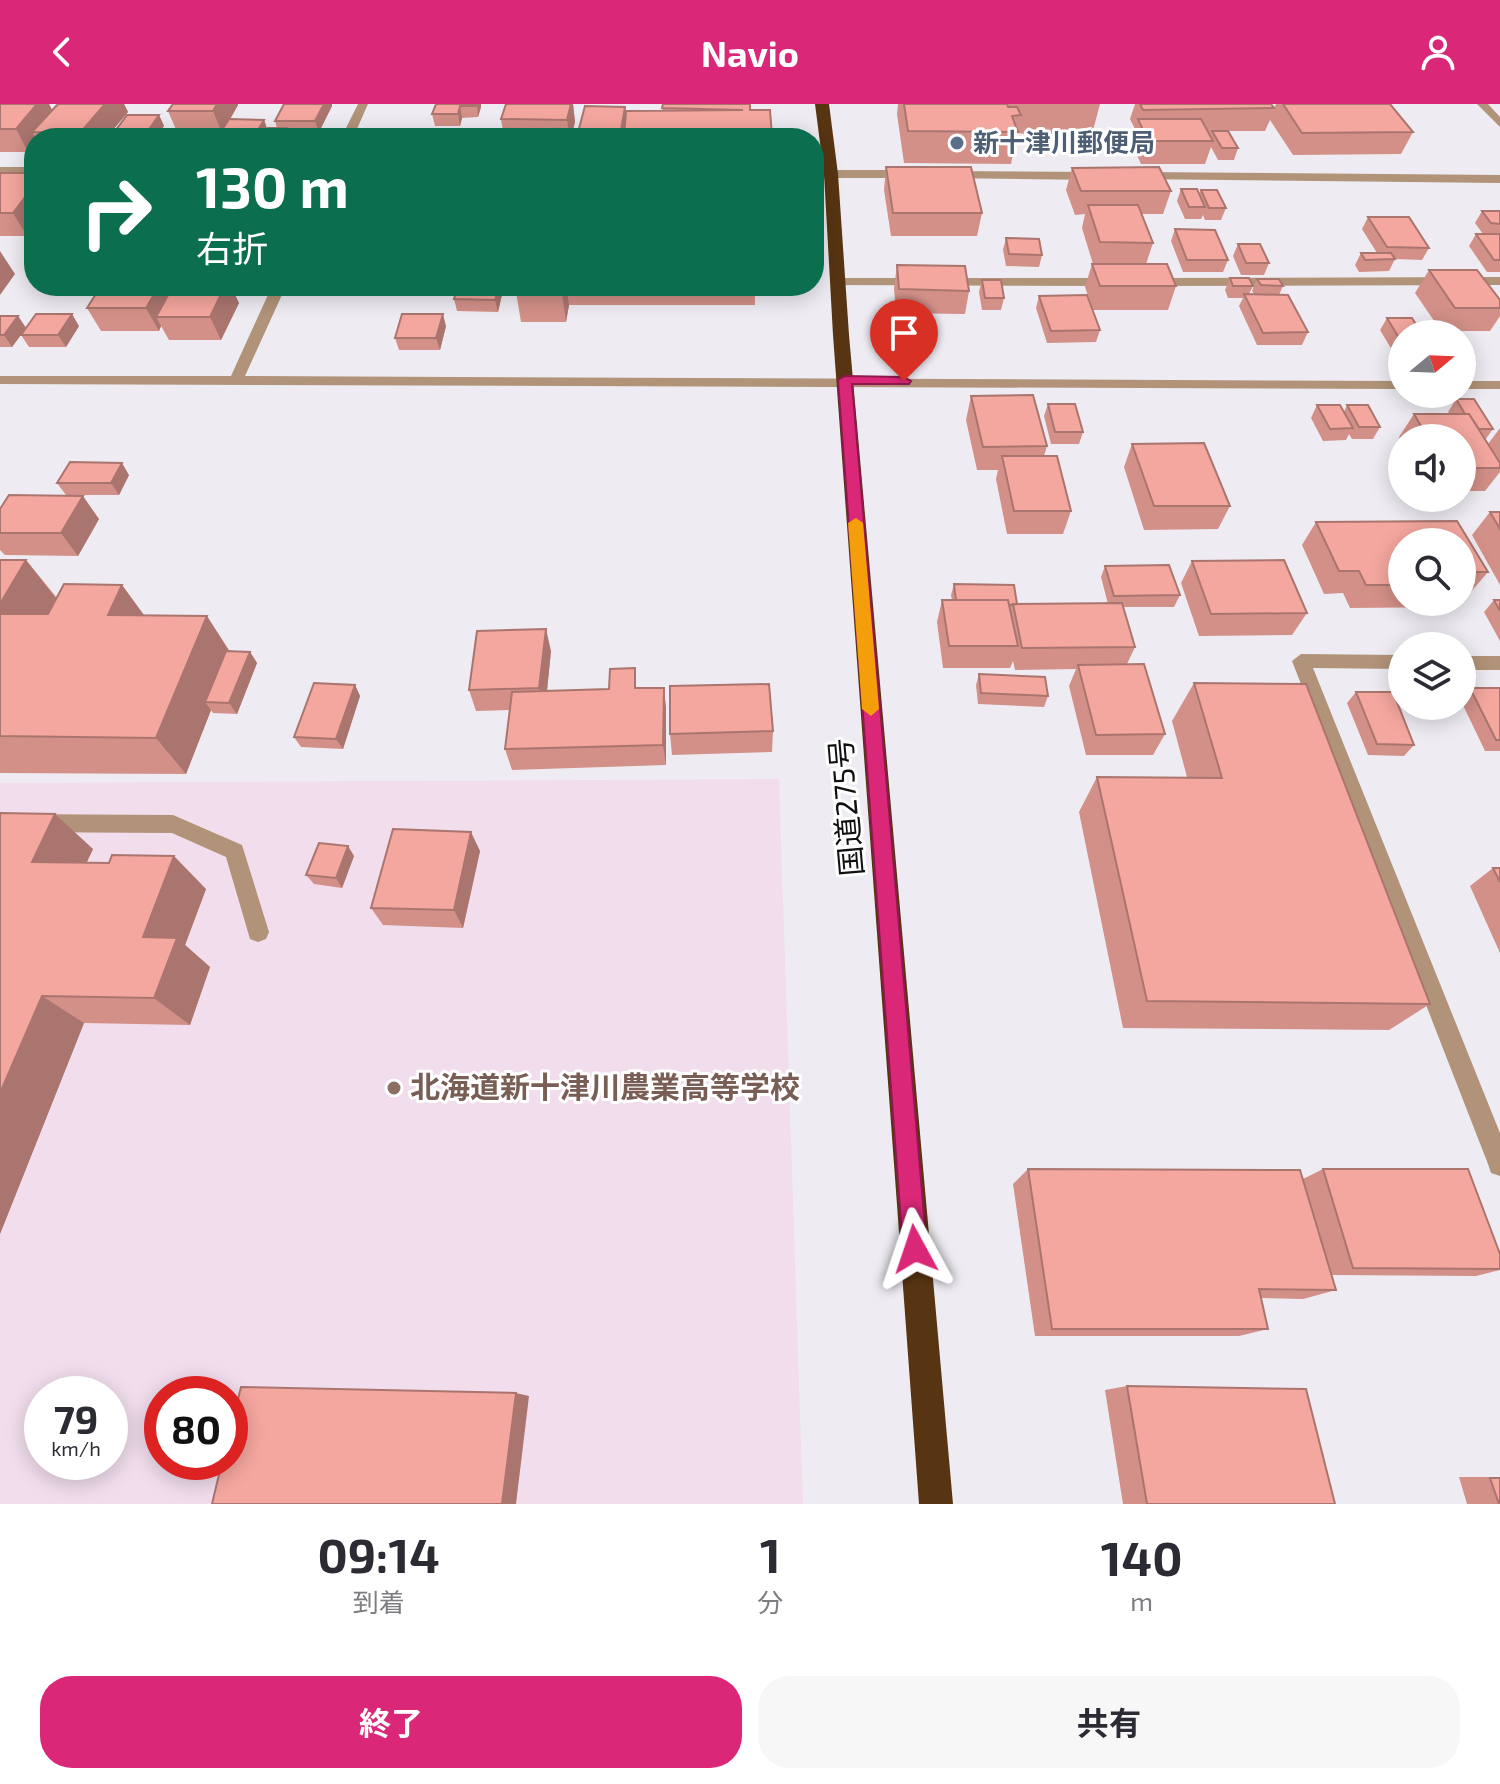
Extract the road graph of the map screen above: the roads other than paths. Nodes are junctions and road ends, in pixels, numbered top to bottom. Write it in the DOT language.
graph roads {
  1 [pos="363,104"];
  2 [pos="822,104"];
  3 [pos="1482,104"];
  4 [pos="1500,124"];
  5 [pos="352,128"];
  6 [pos="822,128"];
  7 [pos="0,171"];
  8 [pos="24,171"];
  9 [pos="824,174"];
  10 [pos="1500,179"];
  11 [pos="824,188"];
  12 [pos="1500,281"];
  13 [pos="837,282"];
  14 [pos="1121,282"];
  15 [pos="1137,282"];
  16 [pos="274,296"];
  17 [pos="237,379"];
  18 [pos="0,380"];
  19 [pos="845,380"];
  20 [pos="1388,385"];
  21 [pos="1476,385"];
  22 [pos="1500,385"];
  23 [pos="1388,662"];
  24 [pos="1476,663"];
  25 [pos="1500,663"];
  26 [pos="0,823"];
  27 [pos="258,932"];
  28 [pos="1500,1164"];
  29 [pos="936,1504"];
  1 -- 5 [label="street"];
  2 -- 6 [label="highway, 国道275号"];
  3 -- 4 [label="street"];
  7 -- 8 [label="street"];
  9 -- 10 [label="street"];
  11 -- 13 [label="highway, 国道275号"];
  12 -- 15 [label="street"];
  13 -- 14 [label="street"];
  13 -- 19 [label="highway, 国道275号"];
  16 -- 17 [label="street"];
  17 -- 18 [label="street"];
  17 -- 19 [label="street"];
  19 -- 20 [label="street"];
  19 -- 29 [label="highway, 国道275号"];
  21 -- 22 [label="street"];
  23 -- 28 [label="street"];
  24 -- 25 [label="street"];
  26 -- 27 [label="street"];
}
